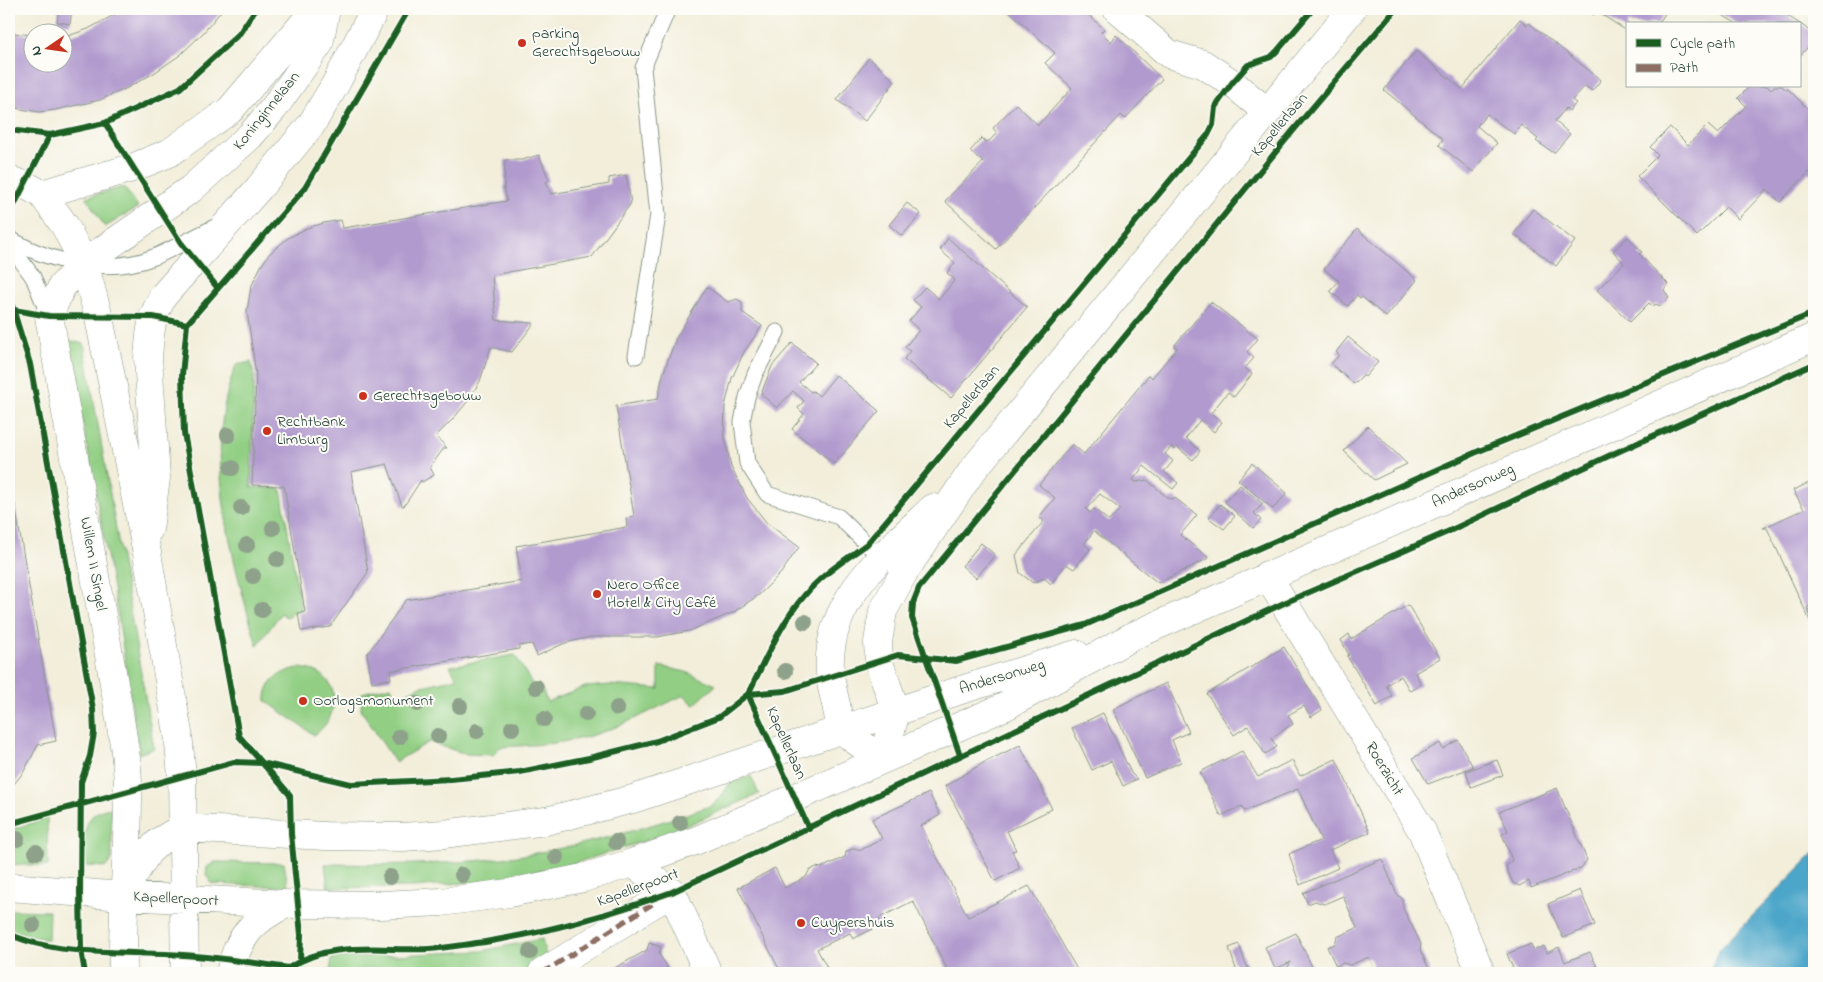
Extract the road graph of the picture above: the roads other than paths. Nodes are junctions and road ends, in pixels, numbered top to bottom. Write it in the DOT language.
graph roads {
  1 [pos="316,9"];
  2 [pos="326,9"];
  3 [pos="375,9"];
  4 [pos="668,9"];
  5 [pos="1117,9"];
  6 [pos="1352,9"];
  7 [pos="1266,111"];
  8 [pos="9,180"];
  9 [pos="42,194"];
  10 [pos="227,222"];
  11 [pos="9,238"];
  12 [pos="9,244"];
  13 [pos="84,263"];
  14 [pos="49,316"];
  15 [pos="777,332"];
  16 [pos="1814,337"];
  17 [pos="636,356"];
  18 [pos="972,471"];
  19 [pos="147,553"];
  20 [pos="881,558"];
  21 [pos="1267,575"];
  22 [pos="1134,636"];
  23 [pos="896,712"];
  24 [pos="843,730"];
  25 [pos="883,759"];
  26 [pos="182,828"];
  27 [pos="632,864"];
  28 [pos="9,887"];
  29 [pos="672,892"];
  30 [pos="123,896"];
  31 [pos="183,899"];
  32 [pos="286,904"];
  33 [pos="123,973"];
  34 [pos="185,973"];
  35 [pos="230,973"];
  36 [pos="542,973"];
  37 [pos="708,973"];
  38 [pos="1481,973"];
  1 -- 9 [label="main road, Koninginnelaan"];
  2 -- 13 [label="main road, Koninginnelaan"];
  3 -- 10 [label="main road"];
  4 -- 17 [label="lane"];
  5 -- 7 [label="main road"];
  6 -- 7 [label="main road, Kapellerlaan"];
  7 -- 18 [label="main road, Kapellerlaan"];
  8 -- 9 [label="main road"];
  9 -- 13 [label="main road"];
  10 -- 13 [label="lane"];
  10 -- 19 [label="main road"];
  11 -- 13 [label="lane"];
  12 -- 14 [label="lane, Willem II Singel"];
  13 -- 14 [label="main road, Koninginnelaan"];
  13 -- 19 [label="main road"];
  14 -- 30 [label="main road, Willem II Singel"];
  15 -- 20 [label="lane"];
  16 -- 21 [label="main road, Andersonweg"];
  18 -- 20 [label="main road, Kapellerlaan"];
  18 -- 23 [label="main road, Kapellerlaan"];
  19 -- 26 [label="main road"];
  20 -- 24 [label="main road, Kapellerlaan"];
  21 -- 22 [label="main road, Andersonweg"];
  21 -- 38 [label="main road, Roerzicht"];
  22 -- 23 [label="main road, Andersonweg"];
  22 -- 25 [label="main road, Andersonweg"];
  23 -- 24 [label="main road, Andersonweg"];
  23 -- 25 [label="main road"];
  24 -- 25 [label="main road"];
  24 -- 26 [label="main road"];
  25 -- 27 [label="main road, Kapellerpoort"];
  26 -- 30 [label="main road, Kapellerpoort"];
  26 -- 31 [label="main road"];
  27 -- 29 [label="main road"];
  27 -- 32 [label="main road, Kapellerpoort"];
  28 -- 30 [label="main road"];
  29 -- 36 [label="main road, Kapellerpoort"];
  29 -- 37 [label="main road"];
  30 -- 31 [label="main road, Kapellerpoort"];
  30 -- 33 [label="main road, Willem II Singel"];
  31 -- 32 [label="main road, Kapellerpoort"];
  31 -- 34 [label="main road"];
  32 -- 35 [label="main road"];
}
